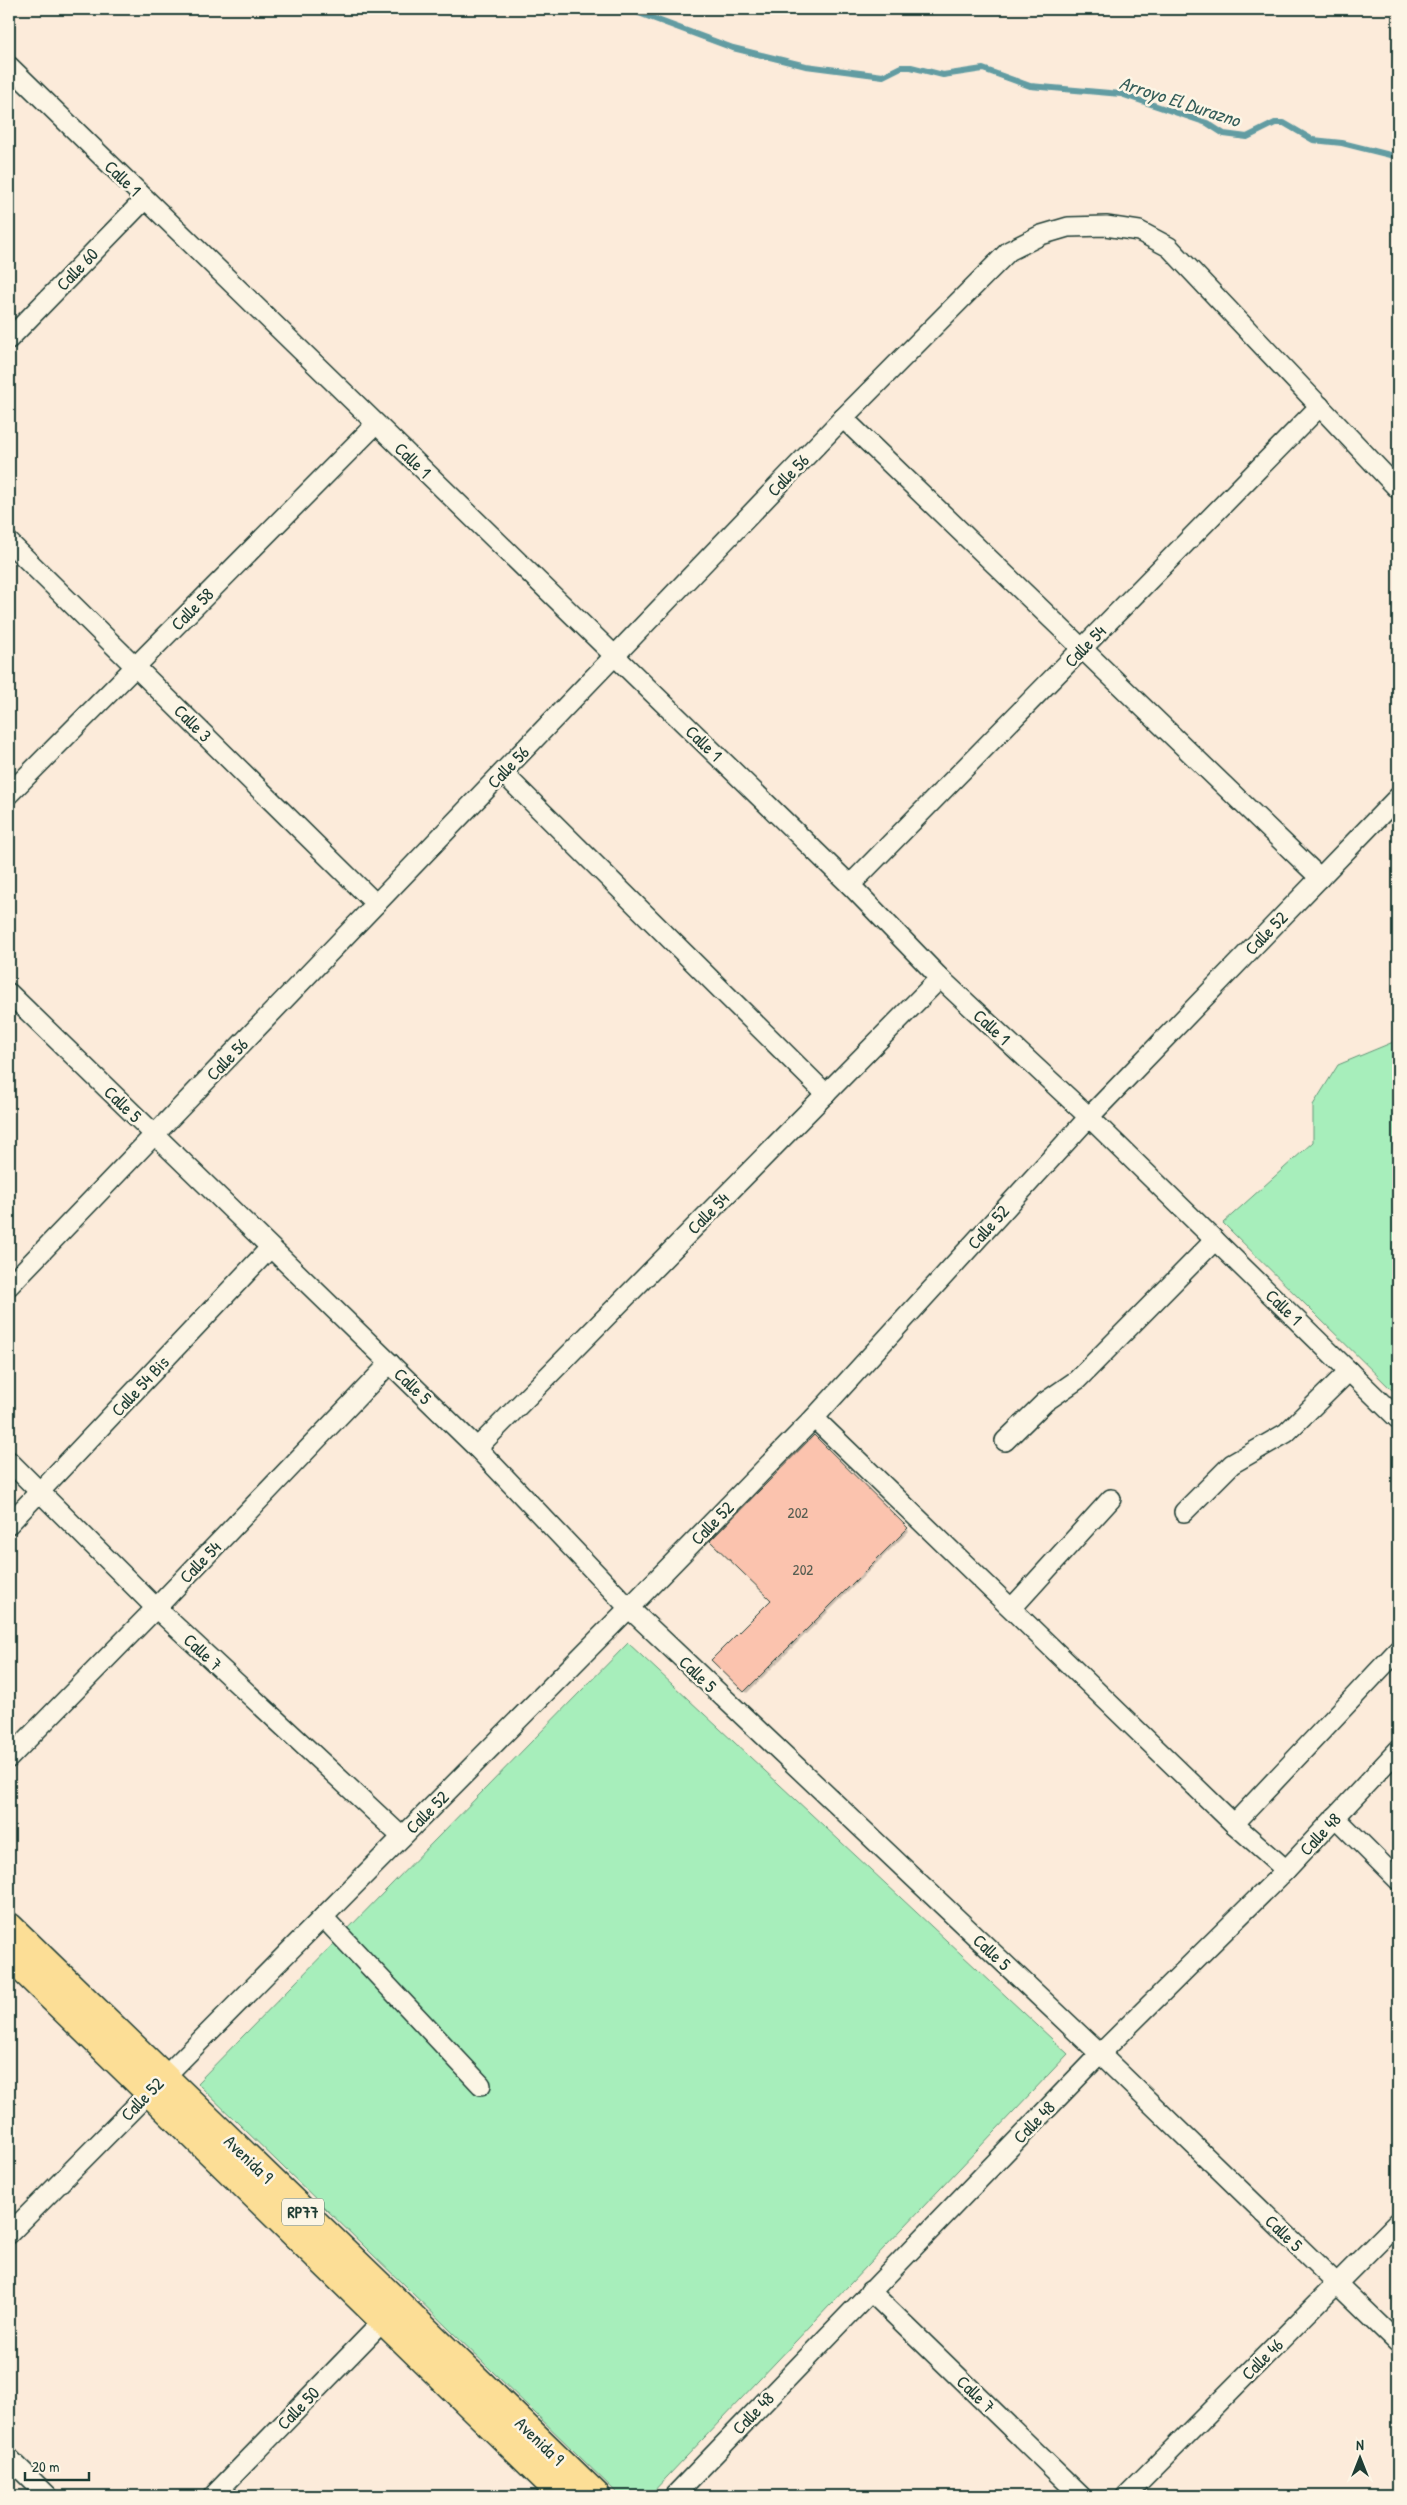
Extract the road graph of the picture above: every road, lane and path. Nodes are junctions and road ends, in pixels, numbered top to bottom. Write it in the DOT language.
graph roads {
  1 [pos="9,66"];
  2 [pos="145,198"];
  3 [pos="9,339"];
  4 [pos="1320,406"];
  5 [pos="843,418"];
  6 [pos="376,424"];
  7 [pos="1398,489"];
  8 [pos="9,542"];
  9 [pos="1082,648"];
  10 [pos="615,656"];
  11 [pos="135,667"];
  12 [pos="503,772"];
  13 [pos="9,794"];
  14 [pos="1398,797"];
  15 [pos="1320,878"];
  16 [pos="850,885"];
  17 [pos="376,904"];
  18 [pos="940,978"];
  19 [pos="9,993"];
  20 [pos="826,1094"];
  21 [pos="1089,1117"];
  22 [pos="155,1135"];
  23 [pos="1215,1240"];
  24 [pos="270,1248"];
  25 [pos="9,1286"];
  26 [pos="390,1364"];
  27 [pos="1349,1371"];
  28 [pos="814,1418"];
  29 [pos="1398,1419"];
  30 [pos="1005,1441"];
  31 [pos="477,1448"];
  32 [pos="9,1461"];
  33 [pos="39,1493"];
  34 [pos="1111,1499"];
  35 [pos="1184,1512"];
  36 [pos="9,1524"];
  37 [pos="156,1608"];
  38 [pos="630,1608"];
  39 [pos="1012,1608"];
  40 [pos="1398,1650"];
  41 [pos="1398,1750"];
  42 [pos="9,1758"];
  43 [pos="1336,1817"];
  44 [pos="1234,1824"];
  45 [pos="402,1837"];
  46 [pos="1286,1870"];
  47 [pos="1398,1880"];
  48 [pos="323,1917"];
  49 [pos="9,1927"];
  50 [pos="9,1956"];
  51 [pos="1100,2054"];
  52 [pos="156,2085"];
  53 [pos="481,2085"];
  54 [pos="1398,2222"];
  55 [pos="9,2234"];
  56 [pos="1337,2283"];
  57 [pos="870,2291"];
  58 [pos="392,2313"];
  59 [pos="1398,2343"];
  60 [pos="9,2458"];
  61 [pos="48,2496"];
  62 [pos="213,2496"];
  63 [pos="564,2496"];
  64 [pos="596,2496"];
  65 [pos="674,2496"];
  66 [pos="1081,2496"];
  67 [pos="1126,2496"];
  1 -- 2 [label="street, Calle 1"];
  2 -- 3 [label="street, Calle 60"];
  2 -- 6 [label="street, Calle 1"];
  4 -- 5 [label="street, Calle 56"];
  4 -- 7 [label="street, Calle 56"];
  4 -- 9 [label="street, Calle 54"];
  5 -- 9 [label="street"];
  5 -- 10 [label="street, Calle 56"];
  6 -- 10 [label="street, Calle 1"];
  6 -- 11 [label="street, Calle 58"];
  8 -- 11 [label="street, Calle 3"];
  9 -- 15 [label="street"];
  9 -- 16 [label="street, Calle 54"];
  10 -- 12 [label="street, Calle 56"];
  10 -- 16 [label="street, Calle 1"];
  11 -- 13 [label="street, Calle 58"];
  11 -- 17 [label="street, Calle 3"];
  12 -- 17 [label="street, Calle 56"];
  12 -- 20 [label="street"];
  14 -- 15 [label="street, Calle 52"];
  15 -- 21 [label="street, Calle 52"];
  16 -- 18 [label="street, Calle 1"];
  17 -- 22 [label="street, Calle 56"];
  18 -- 20 [label="street, Calle 54"];
  18 -- 21 [label="street, Calle 1"];
  19 -- 22 [label="street, Calle 5"];
  20 -- 31 [label="street, Calle 54"];
  21 -- 23 [label="street, Calle 1"];
  21 -- 28 [label="street, Calle 52"];
  22 -- 24 [label="street, Calle 5"];
  22 -- 25 [label="street, Calle 56"];
  23 -- 27 [label="street, Calle 1"];
  23 -- 30 [label="street"];
  24 -- 26 [label="street, Calle 5"];
  24 -- 33 [label="street, Calle 54 Bis"];
  26 -- 31 [label="street, Calle 5"];
  26 -- 37 [label="street, Calle 54"];
  27 -- 29 [label="street, Calle 1"];
  27 -- 35 [label="street"];
  28 -- 38 [label="street, Calle 52"];
  28 -- 39 [label="street"];
  31 -- 38 [label="street, Calle 5"];
  32 -- 33 [label="street, Calle 7"];
  33 -- 36 [label="street, Calle 54 Bis"];
  33 -- 37 [label="street, Calle 7"];
  34 -- 39 [label="street"];
  37 -- 42 [label="street, Calle 54"];
  37 -- 45 [label="street, Calle 7"];
  38 -- 45 [label="street, Calle 52"];
  38 -- 51 [label="street, Calle 5"];
  39 -- 44 [label="street"];
  40 -- 44 [label="street"];
  41 -- 43 [label="street, Calle 48"];
  43 -- 46 [label="street, Calle 48"];
  43 -- 47 [label="street"];
  44 -- 46 [label="street"];
  45 -- 48 [label="street, Calle 52"];
  46 -- 51 [label="street, Calle 48"];
  48 -- 52 [label="street, Calle 52"];
  48 -- 53 [label="street"];
  49 -- 52 [label="main road, Avenida 9 / RP77"];
  50 -- 52 [label="main road, Avenida 9 / RP77"];
  51 -- 56 [label="street, Calle 5"];
  51 -- 57 [label="street, Calle 48"];
  52 -- 55 [label="street, Calle 52"];
  52 -- 58 [label="main road, Avenida 9 / RP77"];
  54 -- 56 [label="street, Calle 46"];
  56 -- 59 [label="street, Calle 5"];
  56 -- 67 [label="street, Calle 46"];
  57 -- 65 [label="street, Calle 48"];
  57 -- 66 [label="street, Calle 7"];
  58 -- 62 [label="street, Calle 50"];
  58 -- 63 [label="main road, Avenida 9 / RP77"];
  58 -- 64 [label="main road, Avenida 9 / RP77"];
  60 -- 61 [label="street"];
}
